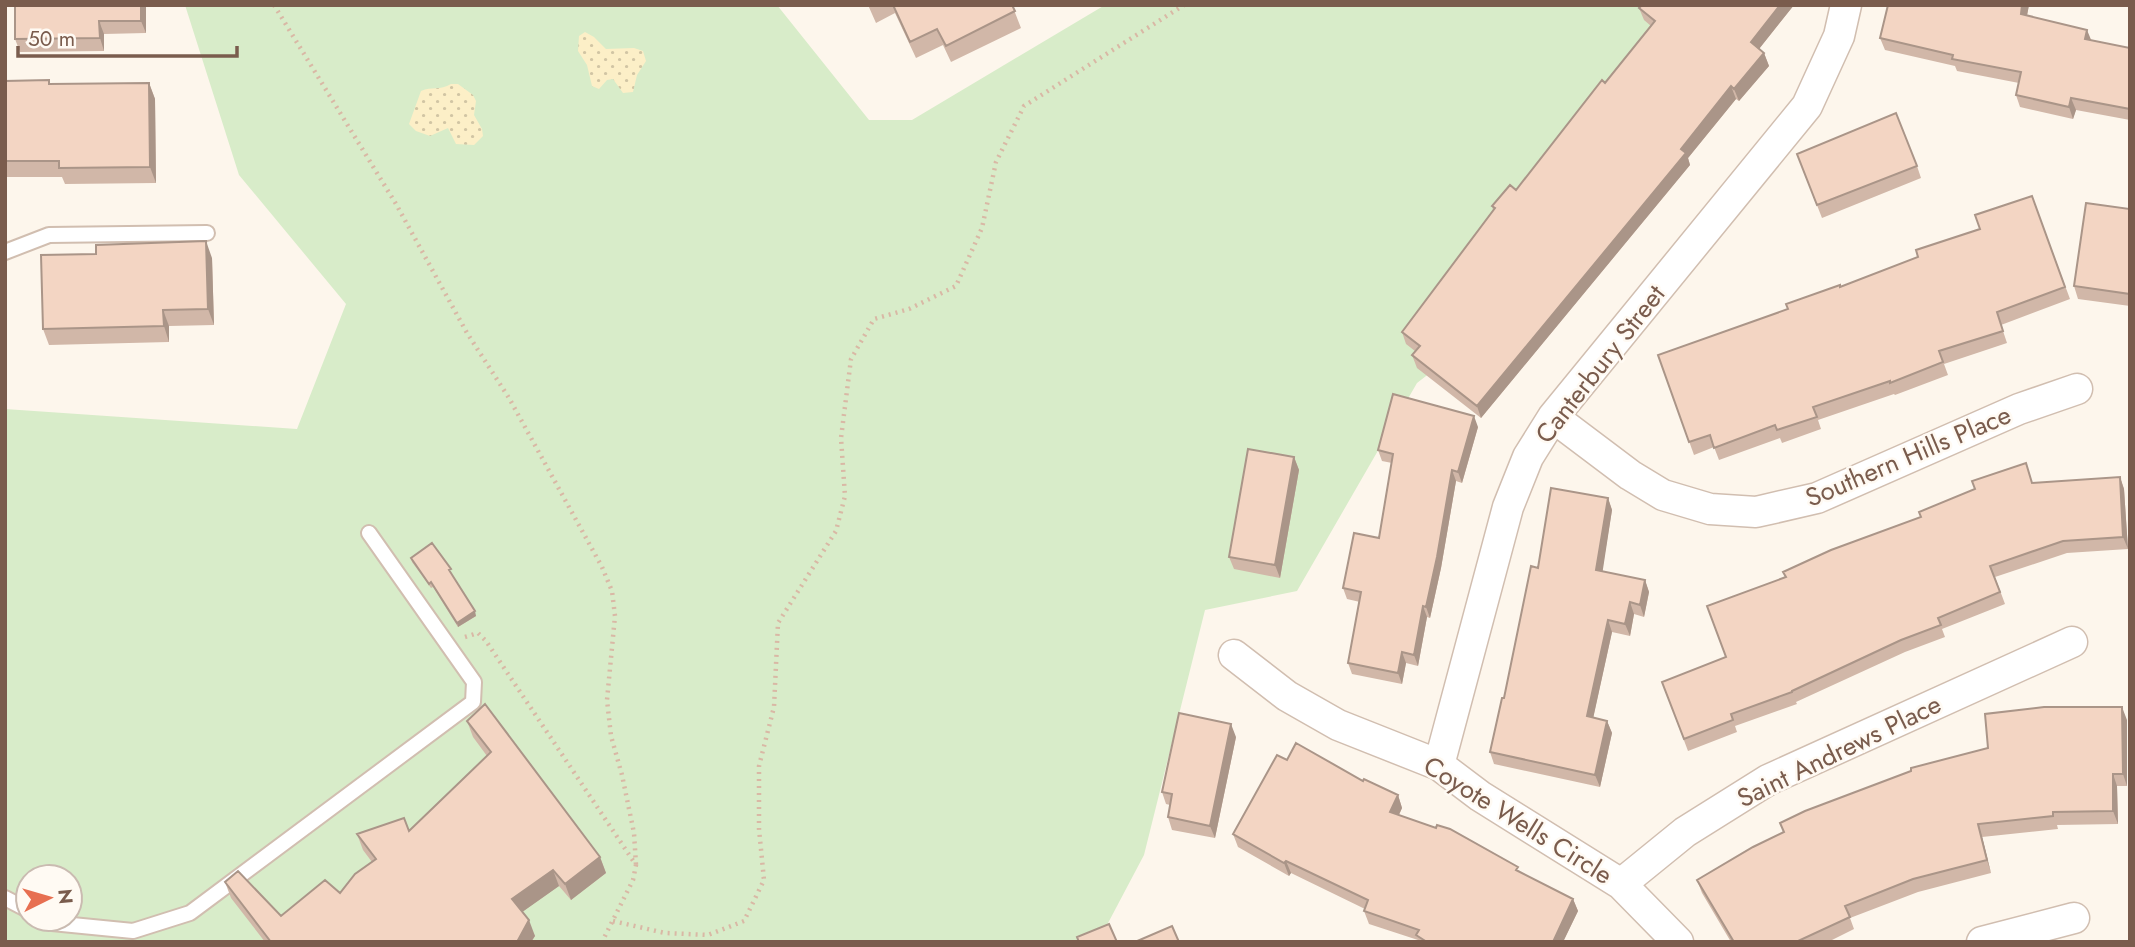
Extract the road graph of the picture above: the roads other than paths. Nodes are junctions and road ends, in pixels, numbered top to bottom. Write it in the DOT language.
graph roads {
  1 [pos="1846,5"];
  2 [pos="207,233"];
  3 [pos="5,252"];
  4 [pos="2077,389"];
  5 [pos="1553,417"];
  6 [pos="369,533"];
  7 [pos="2072,642"];
  8 [pos="1234,655"];
  9 [pos="1439,765"];
  10 [pos="1621,884"];
  11 [pos="2074,918"];
  12 [pos="84,926"];
  13 [pos="1678,942"];
  14 [pos="1982,942"];
  1 -- 5 [label="street, Canterbury Street"];
  2 -- 3 [label="lane"];
  4 -- 5 [label="street, Southern Hills Place"];
  5 -- 9 [label="street, Canterbury Street"];
  6 -- 12 [label="lane"];
  7 -- 10 [label="street, Saint Andrews Place"];
  8 -- 9 [label="street, Coyote Wells Circle"];
  9 -- 10 [label="street, Coyote Wells Circle"];
  10 -- 13 [label="street, Coyote Wells Circle"];
  11 -- 14 [label="street"];
}
